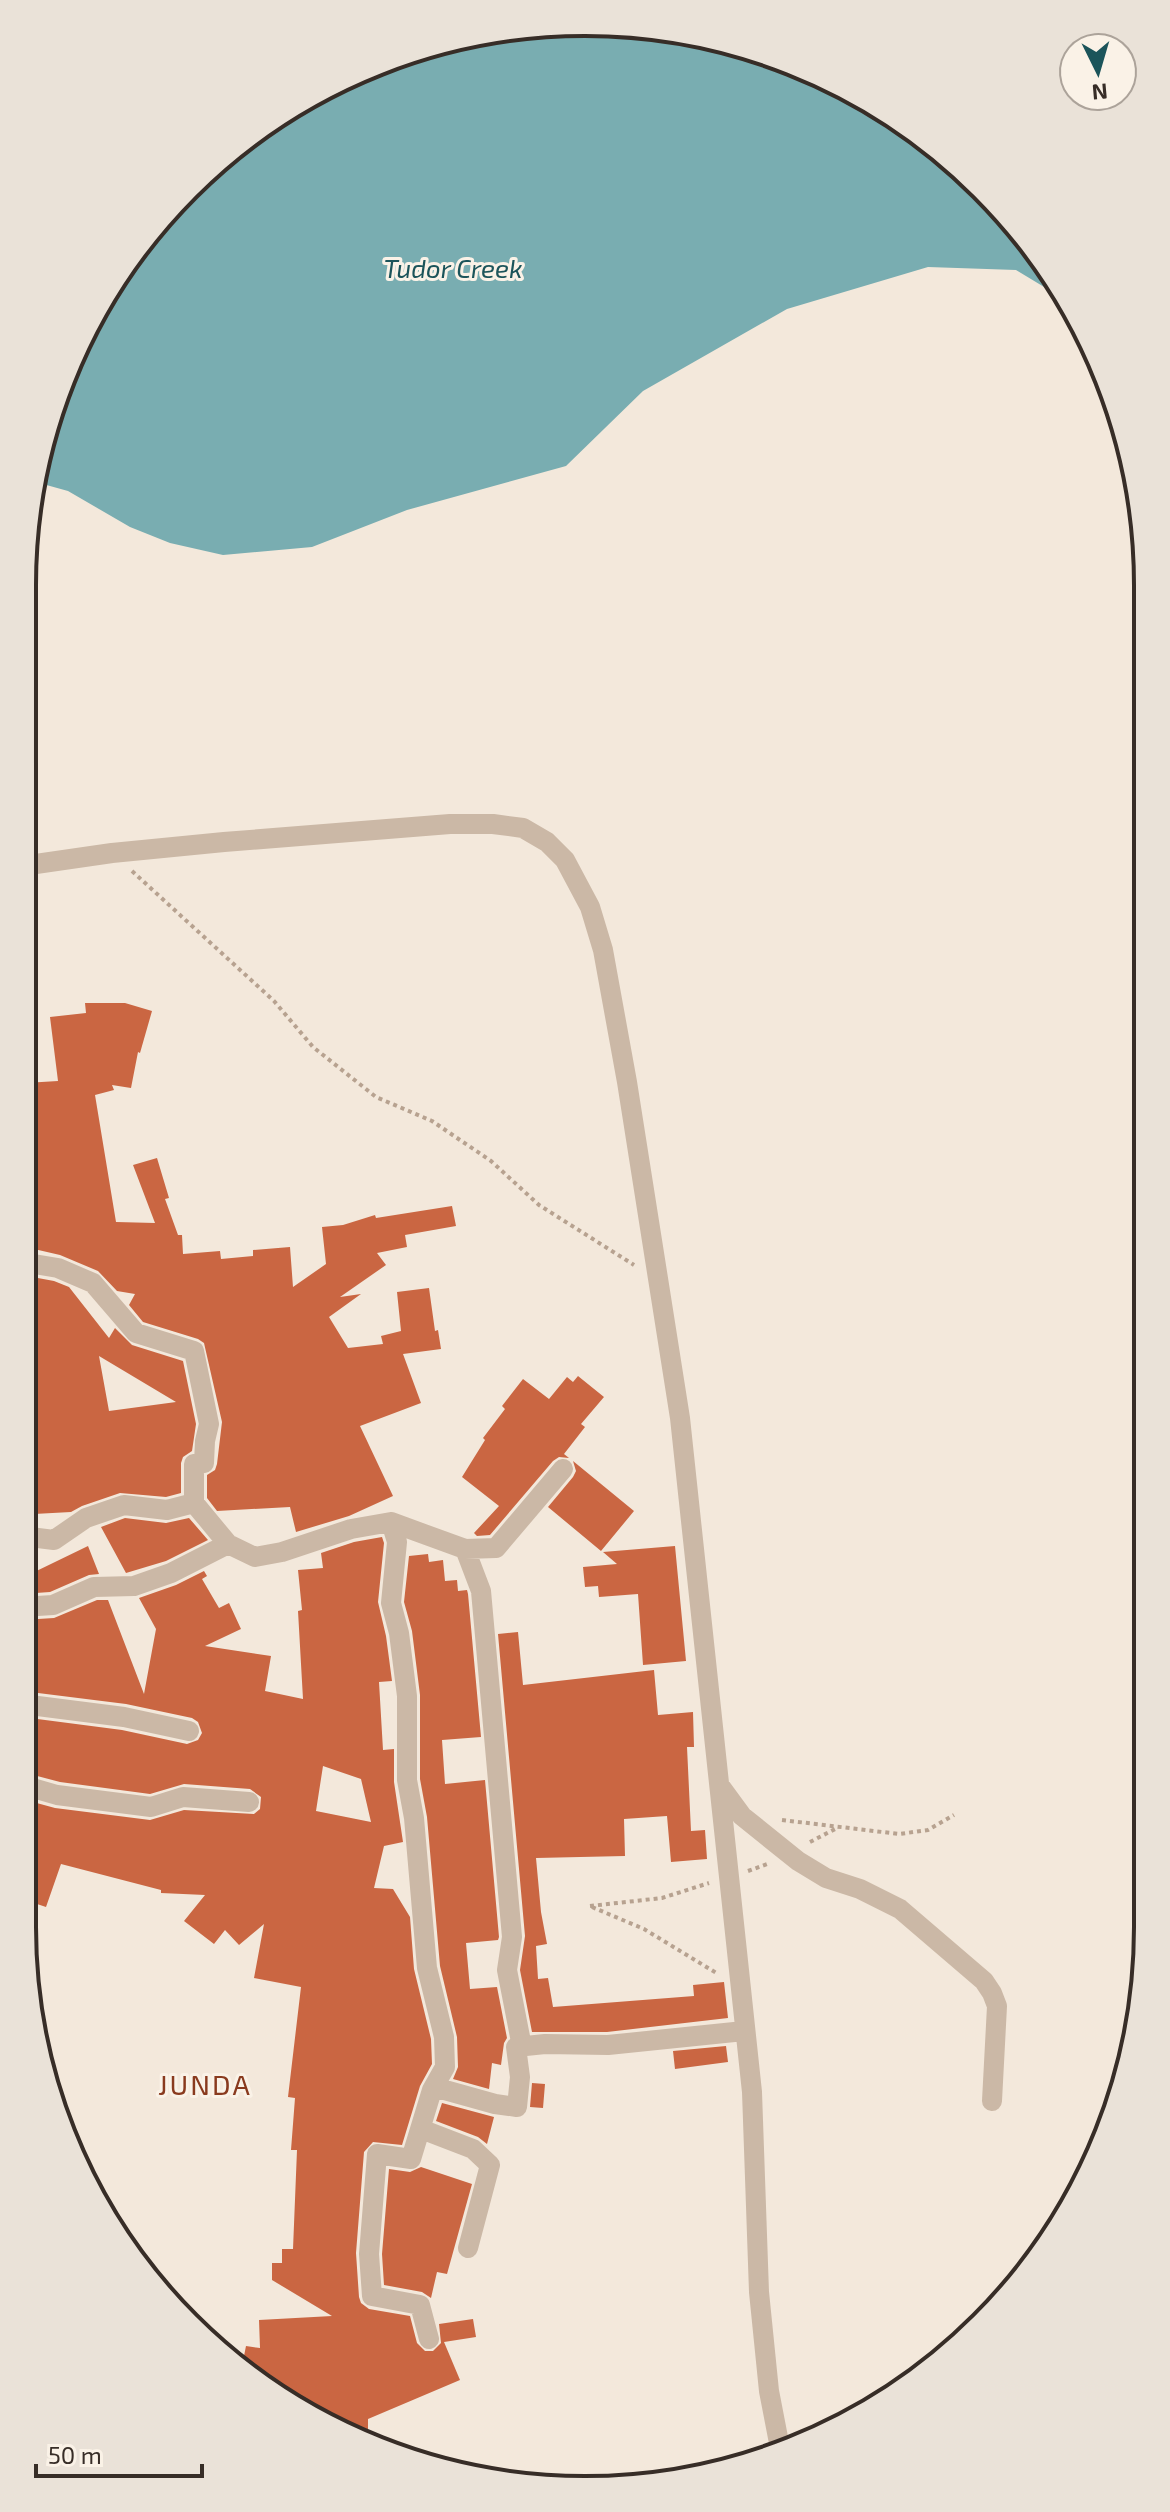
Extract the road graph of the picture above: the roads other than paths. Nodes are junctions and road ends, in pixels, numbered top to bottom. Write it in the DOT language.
graph roads {
  1 [pos="36,864"];
  2 [pos="36,1264"];
  3 [pos="563,1469"];
  4 [pos="194,1503"];
  5 [pos="391,1522"];
  6 [pos="36,1538"];
  7 [pos="228,1544"];
  8 [pos="465,1549"];
  9 [pos="36,1606"];
  10 [pos="36,1706"];
  11 [pos="189,1731"];
  12 [pos="718,1783"];
  13 [pos="36,1789"];
  14 [pos="249,1802"];
  15 [pos="744,2031"];
  16 [pos="522,2047"];
  17 [pos="434,2087"];
  18 [pos="992,2101"];
  19 [pos="421,2129"];
  20 [pos="468,2248"];
  21 [pos="429,2339"];
  22 [pos="779,2440"];
  1 -- 12 [label="street"];
  2 -- 4 [label="street"];
  3 -- 8 [label="street"];
  4 -- 6 [label="street"];
  4 -- 7 [label="street"];
  5 -- 7 [label="street"];
  5 -- 8 [label="street"];
  5 -- 17 [label="street"];
  7 -- 9 [label="street"];
  8 -- 16 [label="street"];
  10 -- 11 [label="street"];
  12 -- 15 [label="street"];
  12 -- 18 [label="street"];
  13 -- 14 [label="street"];
  15 -- 16 [label="street"];
  15 -- 22 [label="street"];
  16 -- 17 [label="street"];
  17 -- 19 [label="street"];
  19 -- 20 [label="street"];
  19 -- 21 [label="street"];
}
